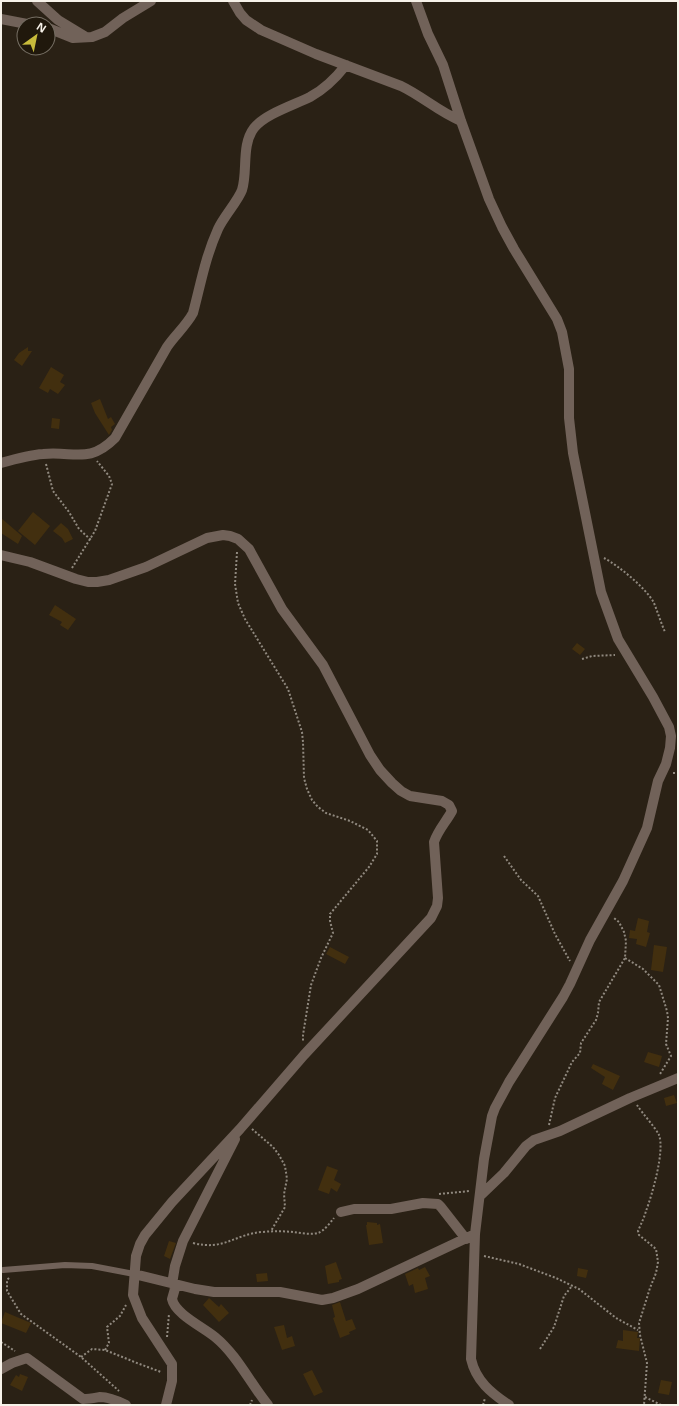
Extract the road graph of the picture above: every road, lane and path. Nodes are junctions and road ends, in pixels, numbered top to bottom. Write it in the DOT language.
graph roads {
  1 [pos="37,1"];
  2 [pos="151,1"];
  3 [pos="233,1"];
  4 [pos="416,1"];
  5 [pos="1,19"];
  6 [pos="16,22"];
  7 [pos="56,31"];
  8 [pos="88,38"];
  9 [pos="346,65"];
  10 [pos="461,121"];
  11 [pos="42,454"];
  12 [pos="91,454"];
  13 [pos="1,462"];
  14 [pos="238,539"];
  15 [pos="91,540"];
  16 [pos="592,551"];
  17 [pos="1,555"];
  18 [pos="67,576"];
  19 [pos="665,632"];
  20 [pos="628,657"];
  21 [pos="582,659"];
  22 [pos="504,856"];
  23 [pos="607,910"];
  24 [pos="625,958"];
  25 [pos="576,970"];
  26 [pos="304,1055"];
  27 [pos="678,1078"];
  28 [pos="653,1088"];
  29 [pos="631,1098"];
  30 [pos="243,1126"];
  31 [pos="547,1135"];
  32 [pos="480,1192"];
  33 [pos="431,1203"];
  34 [pos="341,1212"];
  35 [pos="271,1231"];
  36 [pos="470,1236"];
  37 [pos="183,1241"];
  38 [pos="475,1254"];
  39 [pos="14,1269"];
  40 [pos="3,1270"];
  41 [pos="134,1274"];
  42 [pos="174,1284"];
  43 [pos="572,1286"];
  44 [pos="134,1295"];
  45 [pos="172,1299"];
  46 [pos="639,1330"];
  47 [pos="1,1342"];
  48 [pos="540,1349"];
  49 [pos="105,1350"];
  50 [pos="166,1355"];
  51 [pos="82,1357"];
  52 [pos="27,1358"];
  53 [pos="1,1369"];
  54 [pos="172,1376"];
  55 [pos="645,1397"];
  56 [pos="126,1405"];
  57 [pos="166,1405"];
  58 [pos="268,1405"];
  59 [pos="509,1405"];
  60 [pos="644,1405"];
  61 [pos="661,1405"];
  1 -- 8 [label="street"];
  2 -- 8 [label="street"];
  3 -- 9 [label="street"];
  4 -- 10 [label="street"];
  5 -- 6 [label="street"];
  7 -- 8 [label="street"];
  9 -- 10 [label="street"];
  9 -- 12 [label="street"];
  10 -- 16 [label="street"];
  11 -- 12 [label="street"];
  11 -- 13 [label="street"];
  11 -- 15 [label="path"];
  12 -- 15 [label="path"];
  14 -- 18 [label="street"];
  14 -- 26 [label="path"];
  14 -- 26 [label="street"];
  15 -- 18 [label="path"];
  16 -- 19 [label="path"];
  16 -- 20 [label="street"];
  17 -- 18 [label="street"];
  20 -- 21 [label="path"];
  20 -- 23 [label="street"];
  22 -- 25 [label="path"];
  23 -- 24 [label="path"];
  23 -- 25 [label="street"];
  24 -- 28 [label="path"];
  24 -- 31 [label="path"];
  25 -- 32 [label="street"];
  26 -- 30 [label="street"];
  27 -- 28 [label="street"];
  28 -- 29 [label="street"];
  29 -- 31 [label="street"];
  29 -- 46 [label="path"];
  30 -- 35 [label="path"];
  30 -- 37 [label="street"];
  30 -- 41 [label="street"];
  31 -- 32 [label="street"];
  32 -- 33 [label="path"];
  32 -- 36 [label="street"];
  33 -- 34 [label="street"];
  33 -- 36 [label="street"];
  34 -- 35 [label="path"];
  35 -- 37 [label="path"];
  36 -- 38 [label="street"];
  36 -- 42 [label="street"];
  37 -- 42 [label="street"];
  38 -- 43 [label="path"];
  38 -- 59 [label="street"];
  39 -- 40 [label="lane"];
  39 -- 41 [label="lane"];
  39 -- 51 [label="path"];
  41 -- 42 [label="street"];
  41 -- 44 [label="street"];
  42 -- 45 [label="street"];
  43 -- 46 [label="path"];
  43 -- 48 [label="path"];
  44 -- 49 [label="path"];
  44 -- 50 [label="street"];
  45 -- 50 [label="path"];
  45 -- 58 [label="street"];
  46 -- 55 [label="path"];
  47 -- 52 [label="path"];
  49 -- 51 [label="path"];
  49 -- 54 [label="path"];
  50 -- 54 [label="street"];
  51 -- 56 [label="path"];
  52 -- 53 [label="street"];
  52 -- 56 [label="street"];
  54 -- 57 [label="street"];
  55 -- 60 [label="path"];
  55 -- 61 [label="path"];
}
